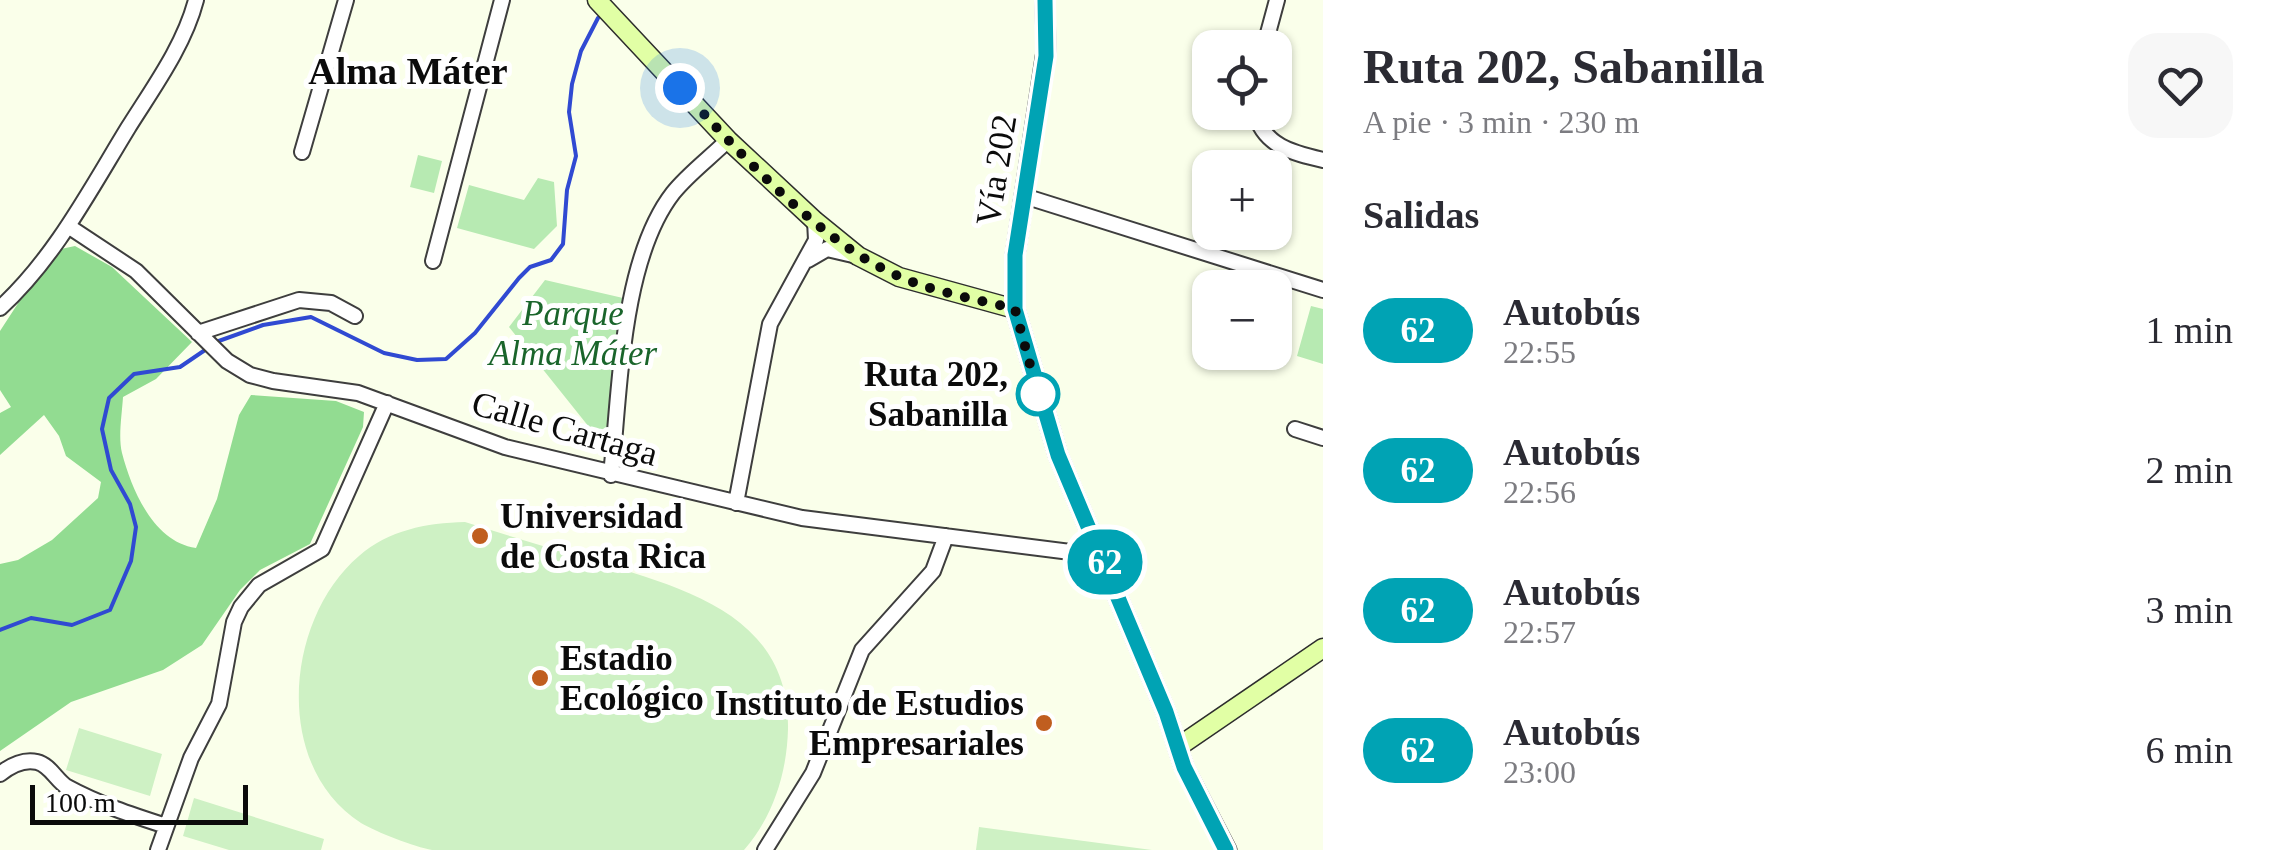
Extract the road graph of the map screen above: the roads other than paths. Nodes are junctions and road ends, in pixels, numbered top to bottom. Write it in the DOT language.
graph roads {
  1 [pos="196,0"];
  2 [pos="346,0"];
  3 [pos="502,0"];
  4 [pos="597,0"];
  5 [pos="1045,0"];
  6 [pos="1277,0"];
  7 [pos="1269,30"];
  8 [pos="1264,130"];
  9 [pos="728,140"];
  10 [pos="302,152"];
  11 [pos="1323,160"];
  12 [pos="1024,196"];
  13 [pos="814,222"];
  14 [pos="68,226"];
  15 [pos="858,256"];
  16 [pos="433,261"];
  17 [pos="804,264"];
  18 [pos="1323,290"];
  19 [pos="0,308"];
  20 [pos="1015,309"];
  21 [pos="355,316"];
  22 [pos="198,333"];
  23 [pos="387,403"];
  24 [pos="1296,429"];
  25 [pos="1323,438"];
  26 [pos="611,475"];
  27 [pos="736,503"];
  28 [pos="946,536"];
  29 [pos="1102,556"];
  30 [pos="1323,648"];
  31 [pos="1178,747"];
  32 [pos="0,774"];
  33 [pos="166,826"];
  34 [pos="158,850"];
  35 [pos="765,850"];
  36 [pos="1226,850"];
  1 -- 14 [label="street"];
  2 -- 10 [label="street"];
  3 -- 16 [label="street"];
  4 -- 9 [label="main road"];
  5 -- 12 [label="main road, Vía 202"];
  6 -- 7 [label="street"];
  8 -- 11 [label="street"];
  9 -- 13 [label="main road"];
  9 -- 26 [label="street"];
  12 -- 18 [label="street"];
  12 -- 20 [label="main road, Vía 202"];
  13 -- 15 [label="main road"];
  13 -- 17 [label="street"];
  14 -- 19 [label="street"];
  14 -- 22 [label="street, Calle Cartaga"];
  15 -- 17 [label="street"];
  15 -- 20 [label="main road"];
  17 -- 27 [label="street"];
  20 -- 29 [label="main road, Vía 202"];
  21 -- 22 [label="street"];
  22 -- 23 [label="street, Calle Cartaga"];
  23 -- 26 [label="street, Calle Cartaga"];
  23 -- 33 [label="street"];
  24 -- 25 [label="street"];
  26 -- 27 [label="street, Calle Cartaga"];
  27 -- 28 [label="street, Calle Cartaga"];
  28 -- 29 [label="street, Calle Cartaga"];
  28 -- 35 [label="street"];
  29 -- 31 [label="main road, Vía 202"];
  30 -- 31 [label="main road"];
  31 -- 36 [label="main road, Vía 202"];
  32 -- 33 [label="street"];
  33 -- 34 [label="street"];
}
